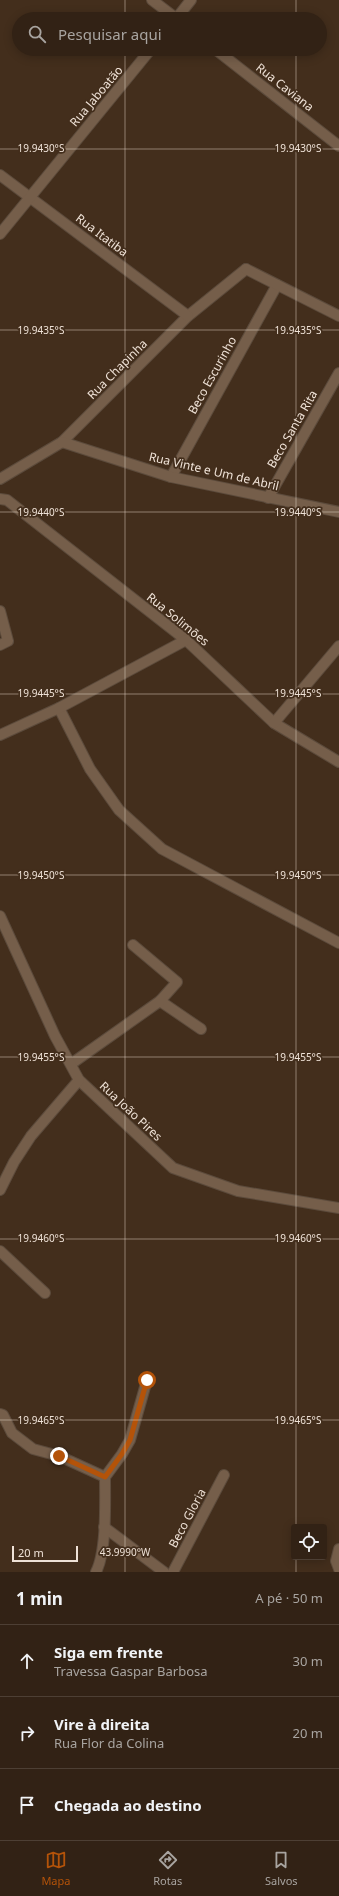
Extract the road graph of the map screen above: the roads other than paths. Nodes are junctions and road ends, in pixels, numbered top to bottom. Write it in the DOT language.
graph roads {
  1 [pos="152,0"];
  2 [pos="191,0"];
  3 [pos="168,12"];
  4 [pos="182,12"];
  5 [pos="146,56"];
  6 [pos="224,56"];
  7 [pos="339,146"];
  8 [pos="0,175"];
  9 [pos="28,198"];
  10 [pos="0,234"];
  11 [pos="277,285"];
  12 [pos="188,316"];
  13 [pos="339,316"];
  14 [pos="339,373"];
  15 [pos="62,442"];
  16 [pos="171,477"];
  17 [pos="0,479"];
  18 [pos="268,498"];
  19 [pos="0,499"];
  20 [pos="339,512"];
  21 [pos="0,611"];
  22 [pos="186,640"];
  23 [pos="0,645"];
  24 [pos="339,646"];
  25 [pos="59,708"];
  26 [pos="274,723"];
  27 [pos="0,735"];
  28 [pos="339,762"];
  29 [pos="0,916"];
  30 [pos="3,930"];
  31 [pos="339,943"];
  32 [pos="133,945"];
  33 [pos="160,1001"];
  34 [pos="201,1030"];
  35 [pos="71,1064"];
  36 [pos="79,1080"];
  37 [pos="0,1190"];
  38 [pos="339,1208"];
  39 [pos="0,1251"];
  40 [pos="45,1293"];
  41 [pos="147,1380"];
  42 [pos="0,1414"];
  43 [pos="224,1475"];
  44 [pos="105,1477"];
  45 [pos="104,1527"];
  46 [pos="339,1549"];
  47 [pos="339,1569"];
  48 [pos="96,1572"];
  49 [pos="164,1572"];
  50 [pos="173,1572"];
  1 -- 3 [label="street"];
  2 -- 4 [label="street"];
  5 -- 9 [label="street, Rua Jaboatão"];
  6 -- 7 [label="street, Rua Caviana"];
  8 -- 9 [label="street, Rua Itatiba"];
  9 -- 10 [label="street, Rua Jaboatão"];
  9 -- 12 [label="street, Rua Itatiba"];
  11 -- 12 [label="street, Rua Chapinha"];
  11 -- 13 [label="street"];
  11 -- 16 [label="street, Beco Escurinho"];
  12 -- 15 [label="street, Rua Chapinha"];
  14 -- 18 [label="street, Beco Santa Rita"];
  15 -- 16 [label="street, Rua Vinte e Um de Abril"];
  15 -- 17 [label="street, Rua Chapinha"];
  16 -- 18 [label="street, Rua Vinte e Um de Abril"];
  18 -- 20 [label="street, Rua Vinte e Um de Abril"];
  19 -- 22 [label="street, Rua Solimões"];
  21 -- 23 [label="street"];
  22 -- 25 [label="street"];
  22 -- 26 [label="street, Rua Solimões"];
  24 -- 26 [label="street"];
  25 -- 27 [label="street"];
  25 -- 31 [label="street"];
  26 -- 28 [label="street, Rua Solimões"];
  29 -- 30 [label="street, Rua João Pires"];
  30 -- 35 [label="street, Rua João Pires"];
  32 -- 33 [label="street"];
  33 -- 34 [label="street"];
  33 -- 35 [label="street"];
  35 -- 36 [label="street, Rua João Pires"];
  36 -- 37 [label="street"];
  36 -- 38 [label="street, Rua João Pires"];
  39 -- 40 [label="street"];
  41 -- 44 [label="street"];
  42 -- 44 [label="street"];
  43 -- 50 [label="street, Beco Gloria"];
  44 -- 45 [label="street"];
  45 -- 48 [label="street"];
  45 -- 49 [label="street"];
  46 -- 47 [label="street"];
}
